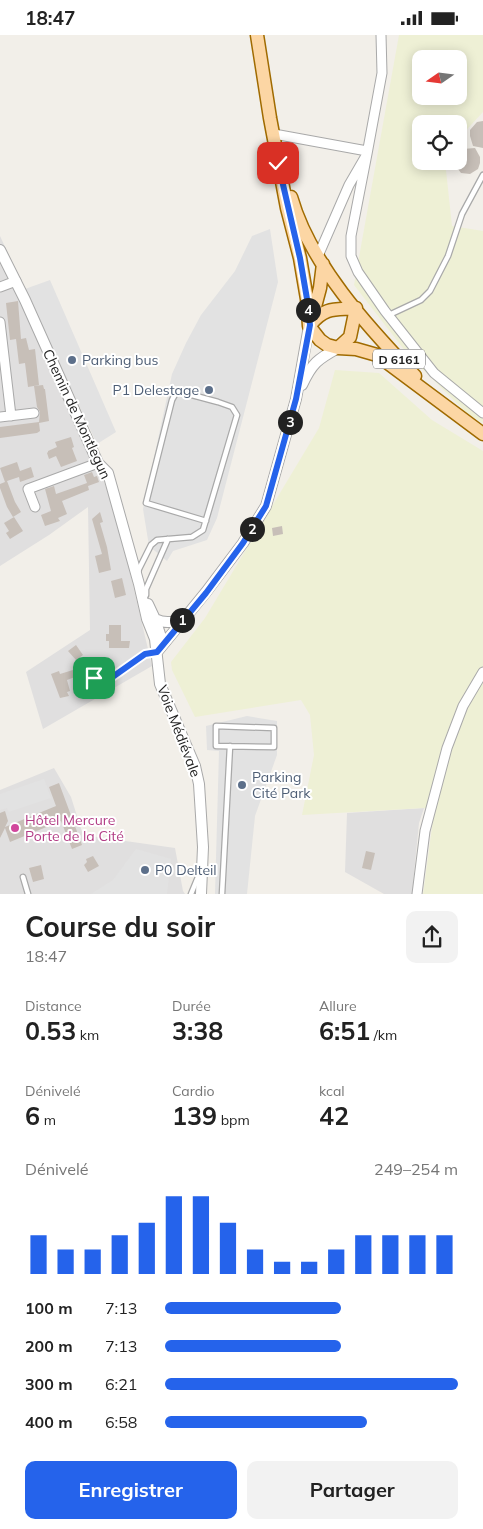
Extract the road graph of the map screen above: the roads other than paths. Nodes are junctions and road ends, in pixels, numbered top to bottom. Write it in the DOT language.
graph roads {
  1 [pos="257,35"];
  2 [pos="382,35"];
  3 [pos="270,118"];
  4 [pos="274,134"];
  5 [pos="367,152"];
  6 [pos="483,175"];
  7 [pos="0,250"];
  8 [pos="320,260"];
  9 [pos="16,281"];
  10 [pos="0,287"];
  11 [pos="356,308"];
  12 [pos="388,315"];
  13 [pos="0,321"];
  14 [pos="310,325"];
  15 [pos="338,348"];
  16 [pos="3,373"];
  17 [pos="296,399"];
  18 [pos="445,406"];
  19 [pos="34,413"];
  20 [pos="483,413"];
  21 [pos="11,416"];
  22 [pos="0,417"];
  23 [pos="483,434"];
  24 [pos="98,463"];
  25 [pos="35,507"];
  26 [pos="206,521"];
  27 [pos="168,539"];
  28 [pos="138,582"];
  29 [pos="145,599"];
  30 [pos="155,619"];
  31 [pos="184,619"];
  32 [pos="163,643"];
  33 [pos="157,652"];
  34 [pos="88,664"];
  35 [pos="483,672"];
  36 [pos="230,746"];
  37 [pos="202,867"];
  38 [pos="23,877"];
  39 [pos="28,894"];
  40 [pos="191,894"];
  41 [pos="201,894"];
  42 [pos="222,894"];
  43 [pos="417,894"];
  1 -- 3 [label="main road, D 6161"];
  2 -- 5 [label="street"];
  3 -- 4 [label="main road, D 6161"];
  3 -- 14 [label="main road"];
  4 -- 5 [label="street"];
  4 -- 8 [label="main road, D 6161"];
  5 -- 8 [label="street"];
  5 -- 12 [label="street"];
  6 -- 12 [label="lane"];
  7 -- 9 [label="street, Chemin de Montlegun"];
  8 -- 11 [label="main road, D 6161"];
  8 -- 14 [label="main road"];
  9 -- 10 [label="street"];
  9 -- 24 [label="street, Chemin de Montlegun"];
  11 -- 14 [label="main road"];
  11 -- 15 [label="main road"];
  11 -- 18 [label="main road, D 6161"];
  12 -- 20 [label="street"];
  13 -- 16 [label="street"];
  14 -- 15 [label="main road"];
  14 -- 17 [label="street"];
  15 -- 17 [label="street"];
  15 -- 18 [label="main road"];
  16 -- 21 [label="street"];
  17 -- 31 [label="street"];
  18 -- 23 [label="main road, D 6161"];
  19 -- 21 [label="street"];
  21 -- 22 [label="street"];
  24 -- 25 [label="street"];
  24 -- 28 [label="street, Chemin de Montlegun"];
  26 -- 26 [label="lane"];
  26 -- 27 [label="lane"];
  27 -- 28 [label="lane"];
  27 -- 29 [label="lane"];
  28 -- 29 [label="street, Chemin de Montlegun"];
  28 -- 33 [label="street, Chemin de Montlegun"];
  29 -- 30 [label="street, Chemin de Montlegun"];
  30 -- 31 [label="street"];
  30 -- 32 [label="street, Chemin de Montlegun"];
  31 -- 32 [label="street"];
  32 -- 33 [label="street"];
  33 -- 34 [label="lane"];
  33 -- 37 [label="street, Voie Médiévale"];
  35 -- 43 [label="street"];
  36 -- 36 [label="lane"];
  36 -- 42 [label="lane"];
  37 -- 40 [label="lane"];
  37 -- 41 [label="street, Voie Médiévale"];
  38 -- 39 [label="lane"];
}
